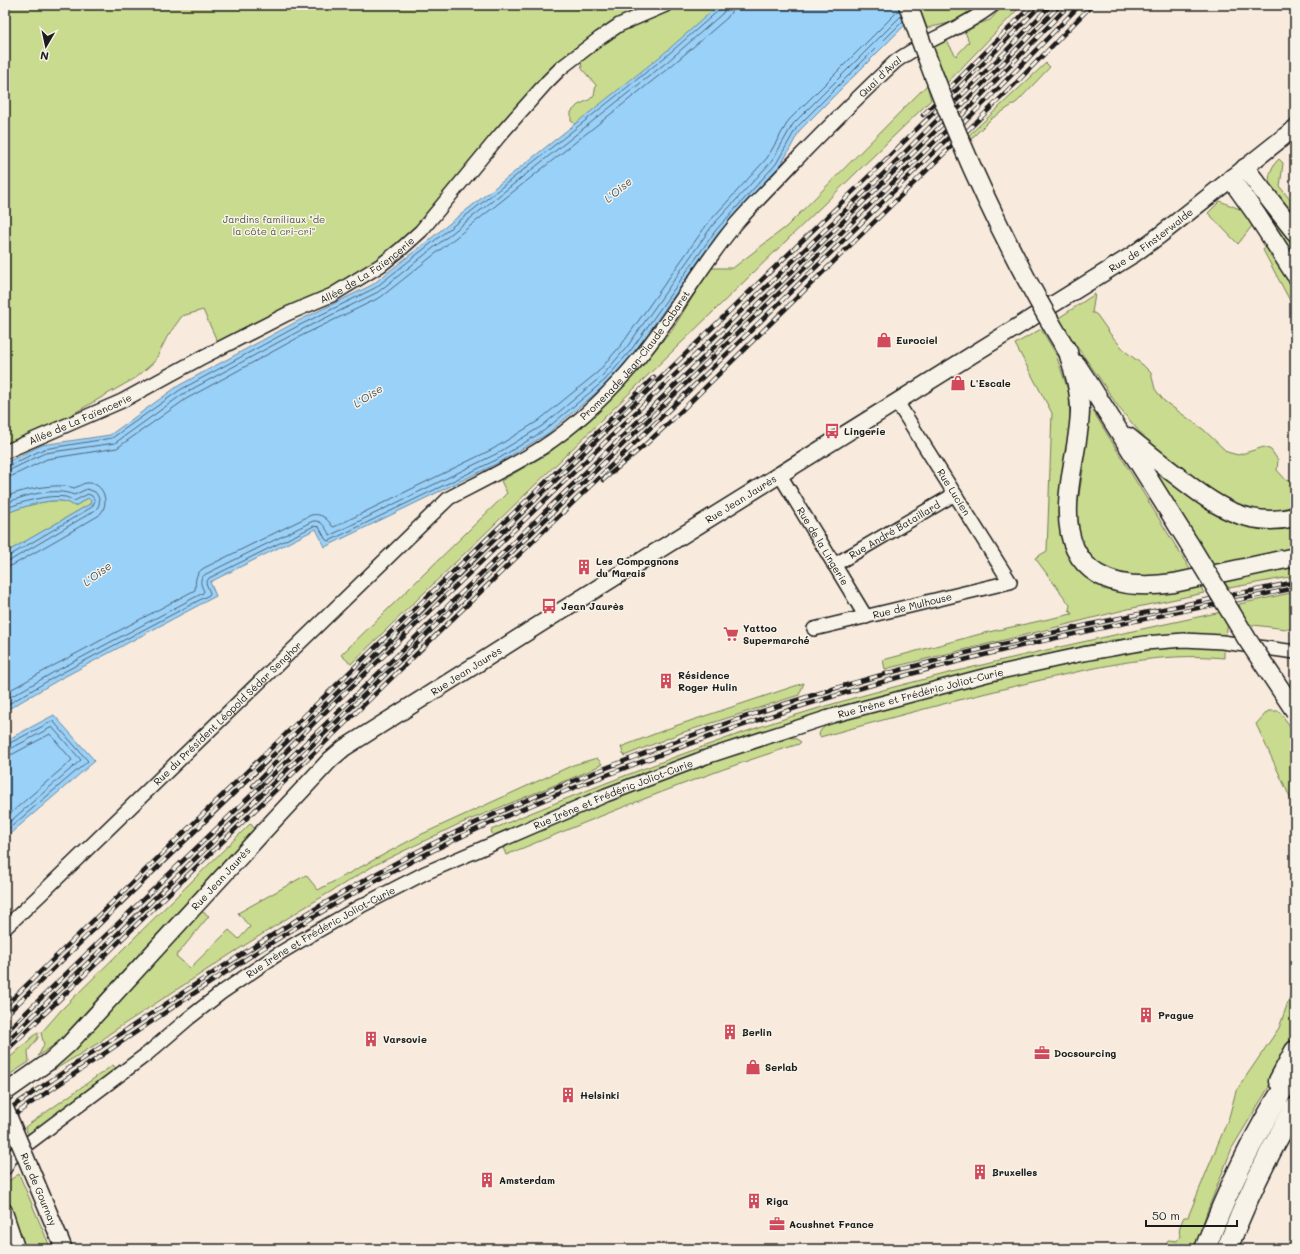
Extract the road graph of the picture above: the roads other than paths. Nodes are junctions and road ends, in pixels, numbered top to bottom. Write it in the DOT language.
graph roads {
  1 [pos="666,5"];
  2 [pos="908,5"];
  3 [pos="993,5"];
  4 [pos="1295,128"];
  5 [pos="1246,168"];
  6 [pos="786,171"];
  7 [pos="1230,179"];
  8 [pos="1295,232"];
  9 [pos="1295,274"];
  10 [pos="998,338"];
  11 [pos="1068,352"];
  12 [pos="897,402"];
  13 [pos="1115,426"];
  14 [pos="5,452"];
  15 [pos="780,475"];
  16 [pos="955,494"];
  17 [pos="449,498"];
  18 [pos="1295,516"];
  19 [pos="1295,557"];
  20 [pos="834,565"];
  21 [pos="1010,582"];
  22 [pos="866,617"];
  23 [pos="814,629"];
  24 [pos="1295,652"];
  25 [pos="1295,711"];
  26 [pos="5,928"];
  27 [pos="1295,1051"];
  28 [pos="1295,1071"];
  29 [pos="5,1099"];
  30 [pos="1295,1108"];
  31 [pos="1251,1146"];
  32 [pos="5,1168"];
  33 [pos="5,1210"];
  34 [pos="18,1249"];
  35 [pos="64,1249"];
  36 [pos="1205,1249"];
  37 [pos="1227,1249"];
  1 -- 14 [label="street, Allée de La Faïencerie"];
  2 -- 11 [label="main road, bridge"];
  3 -- 6 [label="street, Quai d'Aval"];
  4 -- 5 [label="street, Rue de Finsterwalde"];
  5 -- 7 [label="street, Rue de Finsterwalde"];
  5 -- 8 [label="main road"];
  6 -- 17 [label="street, Promenade Jean-Claude Cabaret"];
  7 -- 9 [label="main road"];
  7 -- 10 [label="street, Rue de Finsterwalde"];
  10 -- 12 [label="street, Rue Jean Jaurès"];
  11 -- 13 [label="main road"];
  11 -- 19 [label="main road"];
  12 -- 15 [label="street, Rue Jean Jaurès"];
  12 -- 16 [label="street, Rue Lucien"];
  13 -- 18 [label="main road"];
  13 -- 25 [label="main road, bridge"];
  15 -- 20 [label="street, Rue de la Lingerie"];
  15 -- 29 [label="street, Rue Jean Jaurès"];
  16 -- 20 [label="street, Rue André Bataillard"];
  16 -- 21 [label="street, Rue Lucien"];
  17 -- 26 [label="street, Rue du Président Léopold Sédar Senghor"];
  20 -- 22 [label="street, Rue de la Lingerie"];
  21 -- 22 [label="street, Rue de Mulhouse"];
  22 -- 23 [label="street, Rue de Mulhouse"];
  24 -- 32 [label="street, Rue Irène et Frédéric Joliot-Curie"];
  27 -- 31 [label="main road"];
  28 -- 31 [label="main road"];
  29 -- 35 [label="street, Rue de Gournay, bridge"];
  30 -- 37 [label="main road"];
  31 -- 36 [label="main road"];
  33 -- 34 [label="street"];
}
